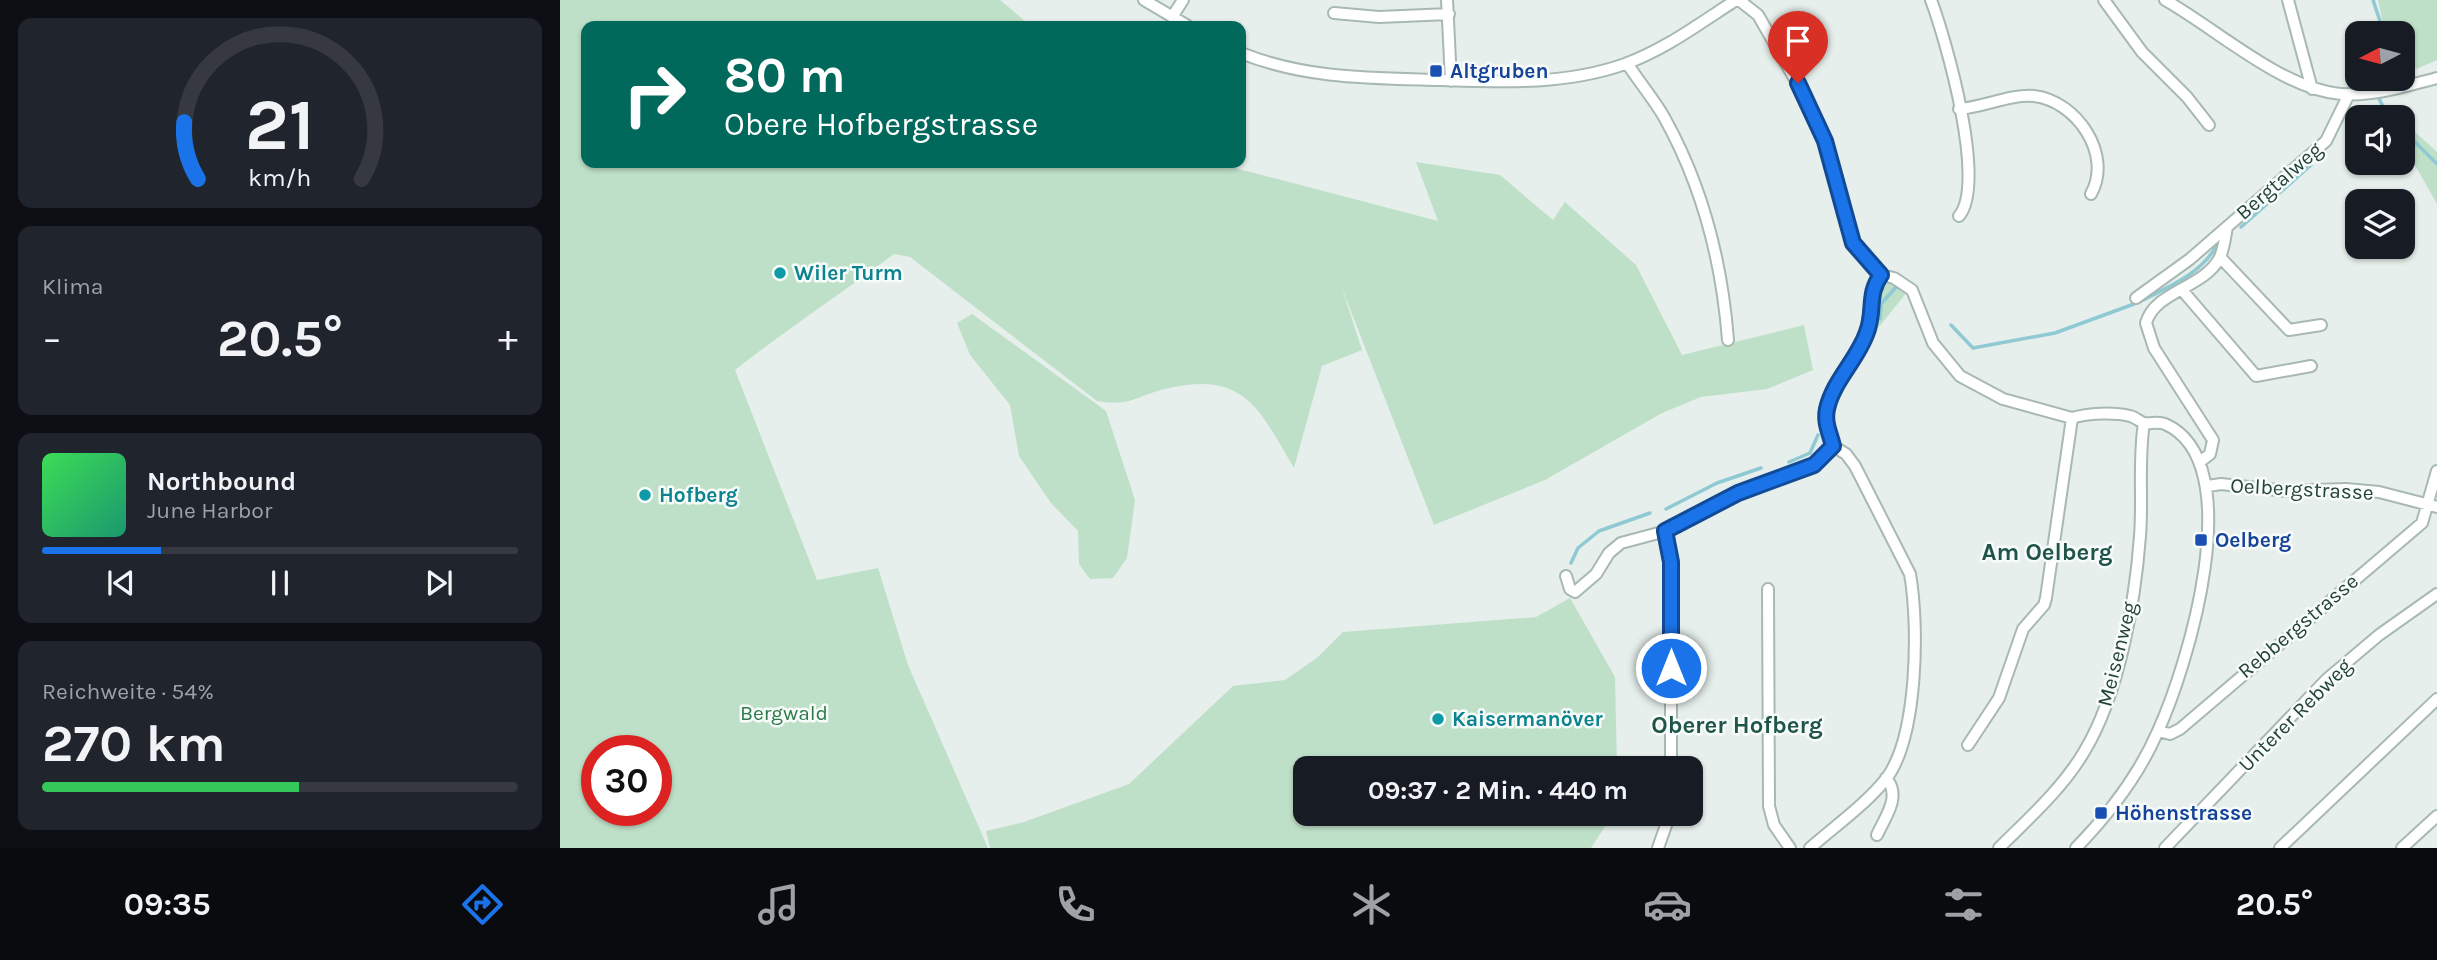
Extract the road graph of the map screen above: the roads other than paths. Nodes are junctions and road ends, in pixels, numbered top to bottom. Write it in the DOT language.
graph roads {
  1 [pos="1144,0"];
  2 [pos="1183,0"];
  3 [pos="1447,0"];
  4 [pos="1738,0"];
  5 [pos="1931,0"];
  6 [pos="2104,0"];
  7 [pos="2165,0"];
  8 [pos="2288,0"];
  9 [pos="1334,13"];
  10 [pos="1449,14"];
  11 [pos="1172,17"];
  12 [pos="1179,21"];
  13 [pos="1246,55"];
  14 [pos="1627,63"];
  15 [pos="2437,78"];
  16 [pos="1451,80"];
  17 [pos="2312,89"];
  18 [pos="2349,94"];
  19 [pos="1959,109"];
  20 [pos="2209,125"];
  21 [pos="2091,194"];
  22 [pos="1959,216"];
  23 [pos="2227,227"];
  24 [pos="2220,257"];
  25 [pos="1881,275"];
  26 [pos="2182,290"];
  27 [pos="2136,298"];
  28 [pos="2321,325"];
  29 [pos="1728,340"];
  30 [pos="2311,366"];
  31 [pos="2072,418"];
  32 [pos="2144,423"];
  33 [pos="1833,446"];
  34 [pos="2201,461"];
  35 [pos="2437,471"];
  36 [pos="2208,486"];
  37 [pos="2433,506"];
  38 [pos="1665,531"];
  39 [pos="1566,576"];
  40 [pos="1768,589"];
  41 [pos="2437,594"];
  42 [pos="2437,699"];
  43 [pos="2158,731"];
  44 [pos="1968,745"];
  45 [pos="1671,756"];
  46 [pos="1886,778"];
  47 [pos="2437,816"];
  48 [pos="1666,826"];
  49 [pos="1877,835"];
  50 [pos="1658,848"];
  51 [pos="1790,848"];
  52 [pos="1810,848"];
  53 [pos="1999,848"];
  54 [pos="2076,848"];
  55 [pos="2165,848"];
  56 [pos="2280,848"];
  57 [pos="2402,848"];
  1 -- 11 [label="street"];
  2 -- 11 [label="street"];
  3 -- 10 [label="street"];
  4 -- 14 [label="street"];
  4 -- 25 [label="street"];
  5 -- 19 [label="street"];
  6 -- 20 [label="street"];
  7 -- 17 [label="street"];
  8 -- 17 [label="street"];
  9 -- 10 [label="street"];
  10 -- 16 [label="street"];
  11 -- 12 [label="street"];
  13 -- 16 [label="street"];
  14 -- 16 [label="street"];
  14 -- 29 [label="street"];
  15 -- 18 [label="street"];
  17 -- 18 [label="street"];
  18 -- 23 [label="street, Bergtalweg"];
  19 -- 21 [label="street"];
  19 -- 22 [label="street"];
  23 -- 24 [label="street, Bergtalweg"];
  23 -- 27 [label="street"];
  24 -- 26 [label="street, Bergtalweg"];
  24 -- 28 [label="street"];
  25 -- 31 [label="street"];
  25 -- 33 [label="street"];
  26 -- 30 [label="street"];
  26 -- 34 [label="street, Bergtalweg"];
  31 -- 32 [label="street"];
  31 -- 44 [label="street"];
  32 -- 34 [label="street"];
  32 -- 53 [label="street, Meisenweg"];
  33 -- 38 [label="street"];
  33 -- 46 [label="street"];
  34 -- 36 [label="street"];
  35 -- 37 [label="street, Rebbergstrasse"];
  36 -- 37 [label="street, Oelbergstrasse"];
  36 -- 43 [label="street"];
  37 -- 43 [label="street, Rebbergstrasse"];
  38 -- 39 [label="street"];
  38 -- 45 [label="street"];
  40 -- 51 [label="street"];
  41 -- 55 [label="street, Unterer Rebweg"];
  42 -- 56 [label="street"];
  43 -- 54 [label="street"];
  46 -- 49 [label="street"];
  46 -- 52 [label="street"];
  47 -- 57 [label="street"];
  48 -- 50 [label="street"];
}
